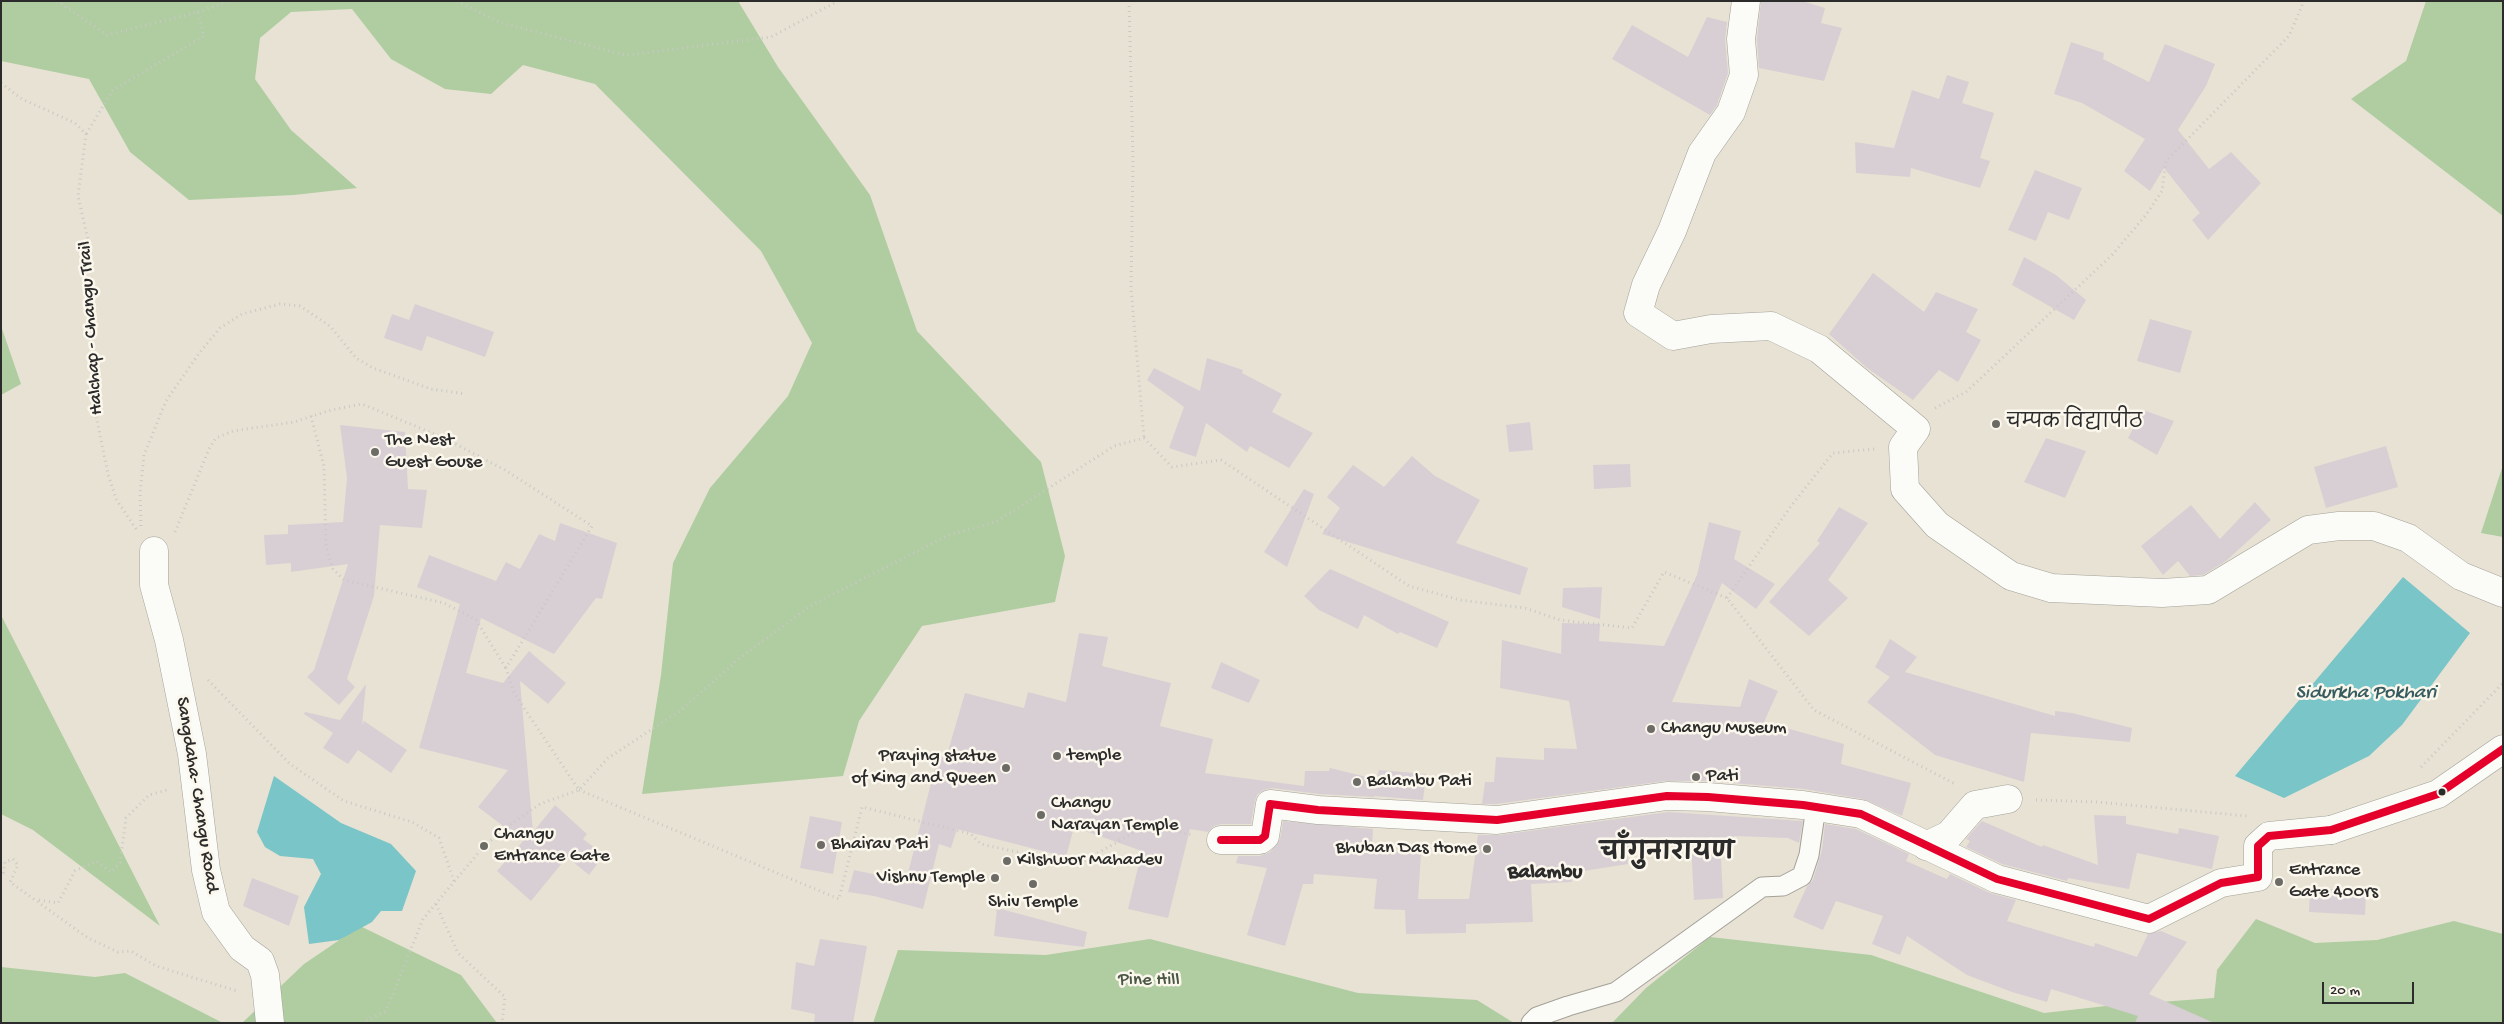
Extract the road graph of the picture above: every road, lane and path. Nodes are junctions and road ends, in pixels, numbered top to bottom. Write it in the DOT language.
graph roads {
  1 [pos="57,1"];
  2 [pos="230,1"];
  3 [pos="457,1"];
  4 [pos="838,1"];
  5 [pos="1129,1"];
  6 [pos="1746,1"];
  7 [pos="2304,1"];
  8 [pos="198,12"];
  9 [pos="1,83"];
  10 [pos="86,134"];
  11 [pos="466,394"];
  12 [pos="311,416"];
  13 [pos="1907,421"];
  14 [pos="1144,438"];
  15 [pos="148,544"];
  16 [pos="2503,593"];
  17 [pos="1727,598"];
  18 [pos="506,668"];
  19 [pos="202,674"];
  20 [pos="2503,683"];
  21 [pos="2503,748"];
  22 [pos="192,754"];
  23 [pos="2418,770"];
  24 [pos="1959,786"];
  25 [pos="579,790"];
  26 [pos="2008,799"];
  27 [pos="1816,807"];
  28 [pos="2255,817"];
  29 [pos="1221,840"];
  30 [pos="1926,846"];
  31 [pos="1,875"];
  32 [pos="454,882"];
  33 [pos="38,900"];
  34 [pos="436,904"];
  35 [pos="265,975"];
  36 [pos="270,1023"];
  37 [pos="362,1023"];
  38 [pos="502,1023"];
  39 [pos="1531,1023"];
  1 -- 8 [label="path"];
  2 -- 8 [label="path"];
  3 -- 4 [label="path"];
  5 -- 14 [label="path"];
  6 -- 13 [label="street"];
  7 -- 13 [label="path"];
  8 -- 10 [label="path"];
  9 -- 10 [label="path"];
  10 -- 15 [label="path, Halchap - Changu Trail"];
  11 -- 15 [label="path"];
  12 -- 15 [label="path"];
  12 -- 18 [label="path"];
  12 -- 18 [label="path"];
  13 -- 16 [label="street"];
  13 -- 17 [label="path"];
  14 -- 17 [label="path"];
  14 -- 25 [label="path"];
  15 -- 22 [label="street, Sangdaha- Changu Road"];
  17 -- 24 [label="path"];
  18 -- 25 [label="path"];
  19 -- 32 [label="path"];
  20 -- 23 [label="path"];
  21 -- 30 [label="street"];
  22 -- 33 [label="path"];
  22 -- 35 [label="street, Sangdaha- Changu Road"];
  25 -- 29 [label="path"];
  25 -- 32 [label="path"];
  26 -- 28 [label="path"];
  26 -- 30 [label="street"];
  27 -- 29 [label="street"];
  27 -- 30 [label="street"];
  27 -- 39 [label="lane"];
  31 -- 33 [label="path"];
  32 -- 34 [label="path"];
  33 -- 35 [label="path"];
  34 -- 37 [label="path"];
  34 -- 38 [label="path"];
  35 -- 36 [label="street, Sangdaha- Changu Road"];
}
